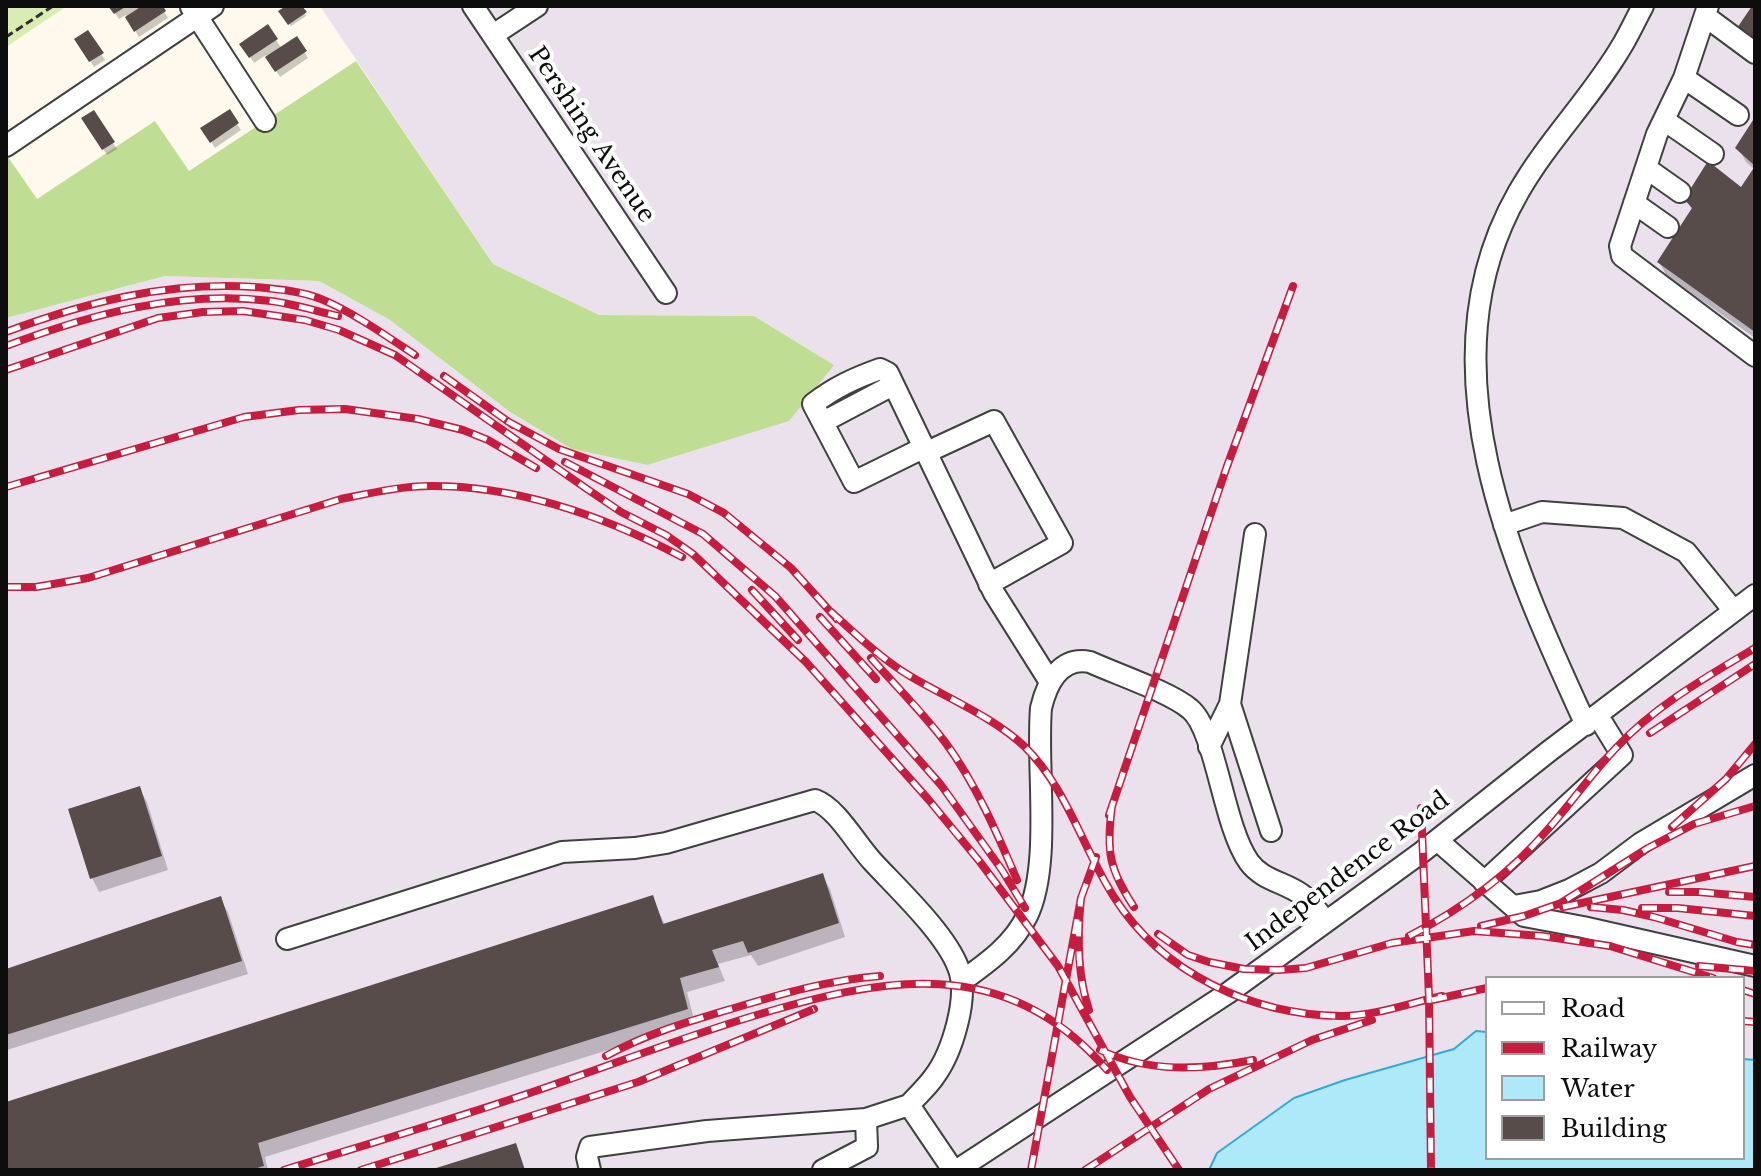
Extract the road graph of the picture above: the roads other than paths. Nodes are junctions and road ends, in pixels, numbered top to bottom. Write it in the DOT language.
graph roads {
  1 [pos="473,6"];
  2 [pos="537,6"];
  3 [pos="1643,6"];
  4 [pos="200,10"];
  5 [pos="1706,11"];
  6 [pos="493,35"];
  7 [pos="1755,53"];
  8 [pos="1684,78"];
  9 [pos="1738,115"];
  10 [pos="1664,120"];
  11 [pos="265,121"];
  12 [pos="6,146"];
  13 [pos="1713,154"];
  14 [pos="1646,168"];
  15 [pos="1680,192"];
  16 [pos="1634,203"];
  17 [pos="1668,227"];
  18 [pos="666,293"];
  19 [pos="1755,356"];
  20 [pos="924,450"];
  21 [pos="1504,525"];
  22 [pos="1255,534"];
  23 [pos="989,584"];
  24 [pos="1755,595"];
  25 [pos="1734,611"];
  26 [pos="1050,682"];
  27 [pos="1230,704"];
  28 [pos="1592,721"];
  29 [pos="1209,747"];
  30 [pos="1755,775"];
  31 [pos="1271,831"];
  32 [pos="1437,840"];
  33 [pos="1484,882"];
  34 [pos="1514,906"];
  35 [pos="1325,921"];
  36 [pos="287,939"];
  37 [pos="1755,966"];
  38 [pos="962,981"];
  39 [pos="909,1105"];
  40 [pos="866,1119"];
  41 [pos="590,1170"];
  42 [pos="823,1170"];
  43 [pos="955,1170"];
  1 -- 6 [label="street, Pershing Avenue"];
  2 -- 6 [label="street"];
  3 -- 21 [label="street"];
  4 -- 11 [label="street"];
  4 -- 12 [label="street"];
  5 -- 7 [label="street"];
  5 -- 8 [label="street"];
  6 -- 18 [label="street, Pershing Avenue"];
  8 -- 9 [label="street"];
  8 -- 10 [label="street"];
  10 -- 13 [label="street"];
  10 -- 14 [label="street"];
  14 -- 15 [label="street"];
  14 -- 16 [label="street"];
  16 -- 17 [label="street"];
  16 -- 19 [label="street"];
  20 -- 20 [label="street"];
  20 -- 23 [label="street"];
  20 -- 23 [label="street"];
  21 -- 25 [label="street"];
  21 -- 28 [label="street"];
  22 -- 27 [label="street"];
  23 -- 26 [label="street"];
  24 -- 25 [label="street, Independence Road"];
  25 -- 28 [label="street, Independence Road"];
  26 -- 29 [label="street"];
  26 -- 38 [label="street"];
  27 -- 29 [label="street"];
  27 -- 31 [label="street"];
  28 -- 32 [label="street, Independence Road"];
  28 -- 33 [label="street"];
  29 -- 35 [label="street"];
  30 -- 34 [label="street"];
  32 -- 33 [label="street"];
  32 -- 35 [label="street, Independence Road"];
  33 -- 34 [label="street"];
  34 -- 37 [label="street"];
  35 -- 43 [label="street, Independence Road"];
  36 -- 38 [label="street"];
  38 -- 39 [label="street"];
  39 -- 40 [label="street"];
  39 -- 43 [label="street"];
  40 -- 41 [label="street"];
  40 -- 42 [label="street"];
}
